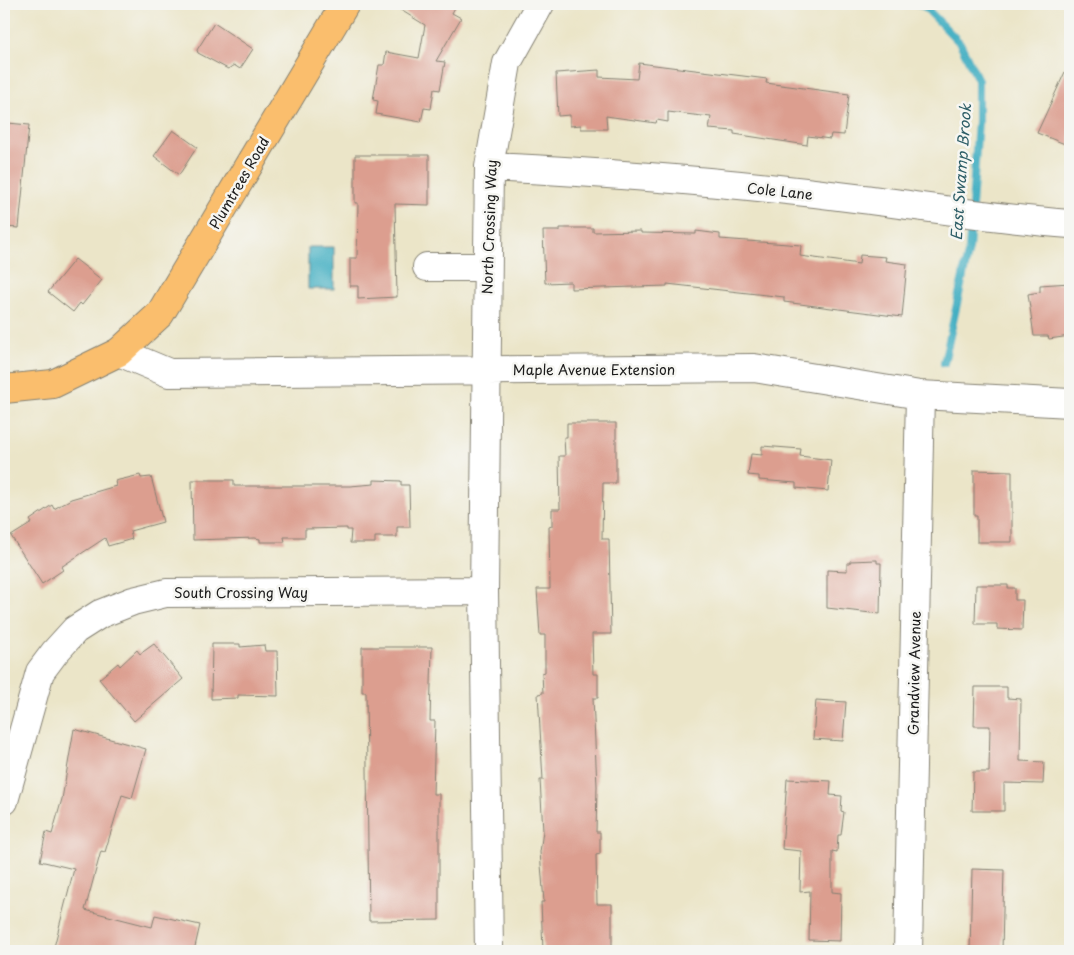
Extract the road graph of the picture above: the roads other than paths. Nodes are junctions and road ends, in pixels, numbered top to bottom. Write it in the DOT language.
graph roads {
  1 [pos="345,4"];
  2 [pos="540,4"];
  3 [pos="489,167"];
  4 [pos="1070,224"];
  5 [pos="427,267"];
  6 [pos="487,267"];
  7 [pos="119,352"];
  8 [pos="485,370"];
  9 [pos="4,389"];
  10 [pos="920,395"];
  11 [pos="1070,403"];
  12 [pos="484,591"];
  13 [pos="4,801"];
  14 [pos="489,951"];
  15 [pos="908,951"];
  1 -- 7 [label="main road, Plumtrees Road"];
  2 -- 3 [label="street, North Crossing Way"];
  3 -- 4 [label="street, Cole Lane"];
  3 -- 6 [label="street, North Crossing Way"];
  5 -- 6 [label="street"];
  6 -- 8 [label="street, North Crossing Way"];
  7 -- 8 [label="street, Maple Avenue Extension"];
  7 -- 9 [label="main road, Plumtrees Road"];
  8 -- 10 [label="street, Maple Avenue Extension"];
  8 -- 12 [label="street"];
  10 -- 11 [label="street, Maple Avenue Extension"];
  10 -- 15 [label="street, Grandview Avenue"];
  12 -- 13 [label="street, South Crossing Way"];
  12 -- 14 [label="street"];
}
